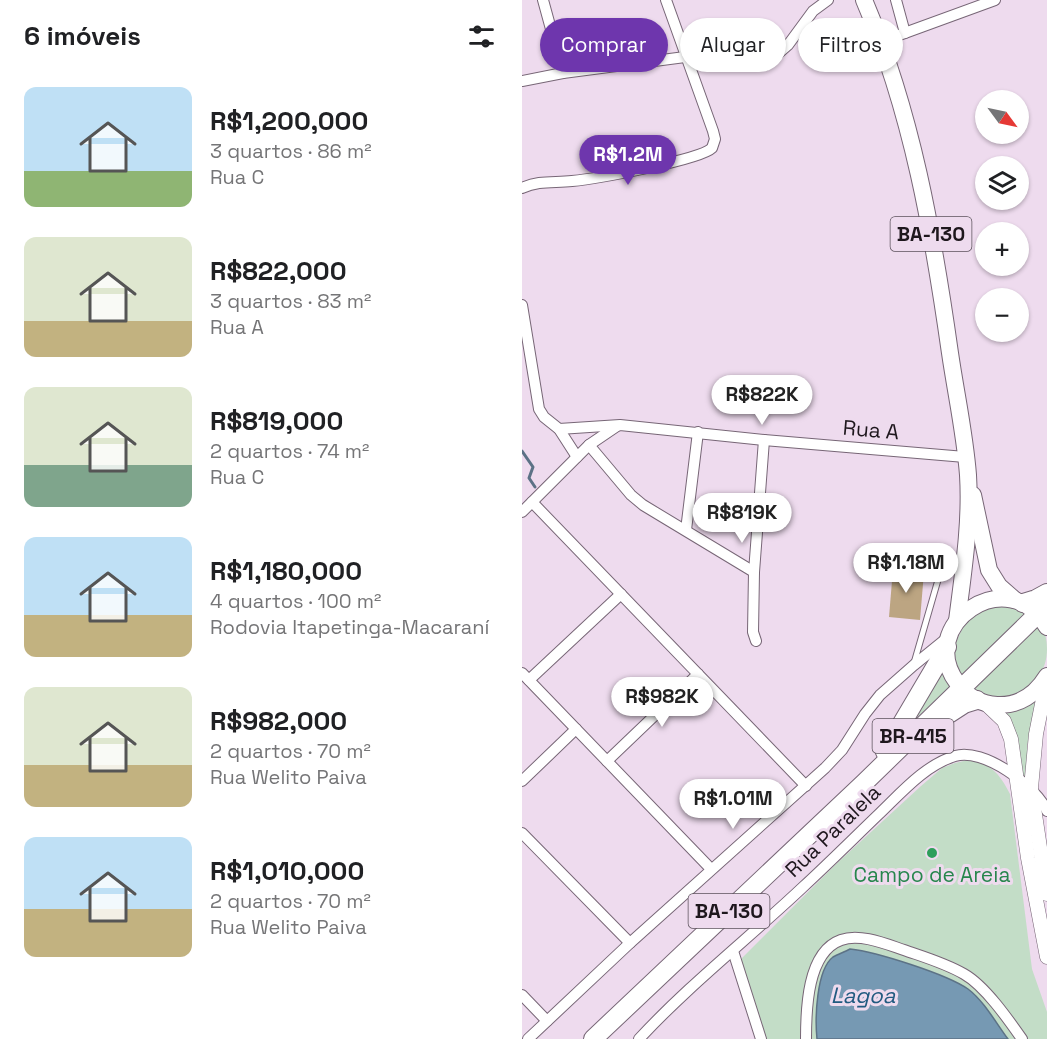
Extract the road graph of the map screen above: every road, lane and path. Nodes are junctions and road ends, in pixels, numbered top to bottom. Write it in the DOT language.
graph roads {
  1 [pos="543,0"];
  2 [pos="666,0"];
  3 [pos="828,0"];
  4 [pos="864,0"];
  5 [pos="896,0"];
  6 [pos="995,0"];
  7 [pos="871,18"];
  8 [pos="905,33"];
  9 [pos="680,42"];
  10 [pos="786,47"];
  11 [pos="680,58"];
  12 [pos="691,72"];
  13 [pos="890,72"];
  14 [pos="563,73"];
  15 [pos="522,81"];
  16 [pos="522,188"];
  17 [pos="522,305"];
  18 [pos="620,425"];
  19 [pos="559,429"];
  20 [pos="698,432"];
  21 [pos="764,440"];
  22 [pos="589,445"];
  23 [pos="577,457"];
  24 [pos="965,457"];
  25 [pos="968,476"];
  26 [pos="532,502"];
  27 [pos="522,512"];
  28 [pos="686,530"];
  29 [pos="965,555"];
  30 [pos="754,572"];
  31 [pos="1047,593"];
  32 [pos="621,594"];
  33 [pos="1034,610"];
  34 [pos="957,621"];
  35 [pos="756,641"];
  36 [pos="948,642"];
  37 [pos="914,665"];
  38 [pos="698,674"];
  39 [pos="525,677"];
  40 [pos="1047,677"];
  41 [pos="975,698"];
  42 [pos="576,729"];
  43 [pos="607,761"];
  44 [pos="1018,780"];
  45 [pos="522,781"];
  46 [pos="864,783"];
  47 [pos="806,786"];
  48 [pos="1031,788"];
  49 [pos="1047,811"];
  50 [pos="522,832"];
  51 [pos="711,869"];
  52 [pos="1047,894"];
  53 [pos="630,943"];
  54 [pos="733,951"];
  55 [pos="1047,957"];
  56 [pos="522,995"];
  57 [pos="547,1021"];
  58 [pos="528,1039"];
  59 [pos="593,1039"];
  60 [pos="639,1039"];
  61 [pos="761,1039"];
  62 [pos="806,1039"];
  63 [pos="1022,1039"];
  1 -- 14 [label="street"];
  2 -- 9 [label="street"];
  3 -- 10 [label="street"];
  4 -- 7 [label="main road, BA-130"];
  5 -- 8 [label="street"];
  6 -- 8 [label="street"];
  11 -- 14 [label="street"];
  12 -- 16 [label="street"];
  13 -- 24 [label="main road, BA-130"];
  14 -- 15 [label="street"];
  17 -- 19 [label="street"];
  18 -- 19 [label="street, Rua A"];
  18 -- 20 [label="street, Rua A"];
  18 -- 22 [label="street"];
  19 -- 23 [label="street"];
  20 -- 21 [label="street, Rua A"];
  20 -- 28 [label="street"];
  21 -- 24 [label="street, Rua A"];
  21 -- 30 [label="street"];
  22 -- 23 [label="street"];
  22 -- 28 [label="street"];
  23 -- 26 [label="street"];
  24 -- 25 [label="main road, BA-130"];
  25 -- 29 [label="main road, BA-130"];
  25 -- 33 [label="main road"];
  26 -- 27 [label="street"];
  26 -- 32 [label="street"];
  28 -- 30 [label="street"];
  29 -- 34 [label="main road, BA-130"];
  29 -- 37 [label="lane"];
  30 -- 35 [label="street"];
  31 -- 33 [label="highway"];
  32 -- 38 [label="street"];
  32 -- 39 [label="street"];
  33 -- 34 [label="main road"];
  33 -- 41 [label="highway, BR-415"];
  34 -- 36 [label="main road"];
  36 -- 37 [label="street"];
  36 -- 41 [label="main road"];
  36 -- 46 [label="highway"];
  37 -- 47 [label="street"];
  38 -- 43 [label="street"];
  38 -- 47 [label="street"];
  39 -- 42 [label="street"];
  40 -- 41 [label="main road"];
  40 -- 48 [label="main road"];
  41 -- 44 [label="main road"];
  41 -- 46 [label="highway"];
  42 -- 43 [label="street"];
  42 -- 45 [label="street"];
  43 -- 51 [label="street"];
  44 -- 48 [label="street, Rua Paralela"];
  44 -- 54 [label="street, Rua Paralela"];
  44 -- 55 [label="main road"];
  46 -- 59 [label="highway, BA-130"];
  47 -- 51 [label="street"];
  48 -- 49 [label="street"];
  48 -- 52 [label="main road"];
  50 -- 53 [label="street"];
  51 -- 53 [label="street"];
  53 -- 57 [label="street"];
  54 -- 60 [label="street, Rua Paralela"];
  54 -- 61 [label="street"];
  56 -- 57 [label="street"];
  57 -- 58 [label="street"];
  62 -- 63 [label="street"];
}
